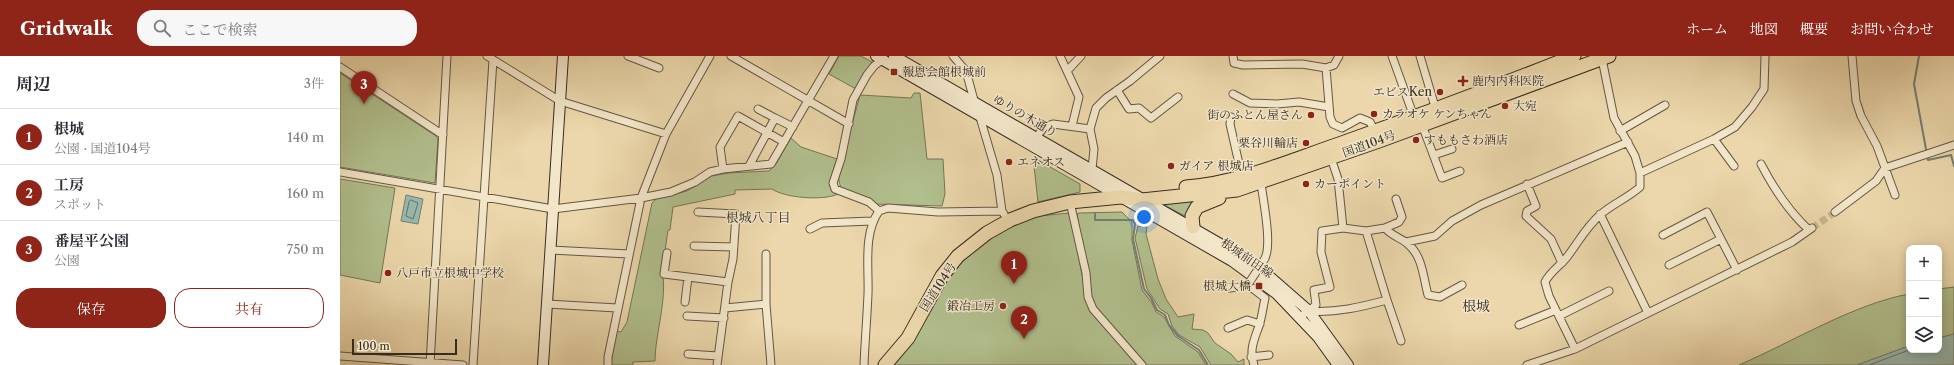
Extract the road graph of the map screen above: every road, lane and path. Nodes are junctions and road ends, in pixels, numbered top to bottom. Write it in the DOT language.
graph roads {
  1 [pos="447,56"];
  2 [pos="563,56"];
  3 [pos="628,56"];
  4 [pos="710,56"];
  5 [pos="731,56"];
  6 [pos="834,56"];
  7 [pos="894,56"];
  8 [pos="953,56"];
  9 [pos="1060,56"];
  10 [pos="1081,56"];
  11 [pos="1160,56"];
  12 [pos="1233,56"];
  13 [pos="1339,56"];
  14 [pos="1392,56"];
  15 [pos="1420,56"];
  16 [pos="1574,56"];
  17 [pos="1765,56"];
  18 [pos="1852,56"];
  19 [pos="490,58"];
  20 [pos="879,58"];
  21 [pos="1606,58"];
  22 [pos="1554,65"];
  23 [pos="340,67"];
  24 [pos="659,68"];
  25 [pos="1326,68"];
  26 [pos="1067,71"];
  27 [pos="1118,90"];
  28 [pos="1233,94"];
  29 [pos="1178,97"];
  30 [pos="808,100"];
  31 [pos="560,101"];
  32 [pos="974,102"];
  33 [pos="1664,104"];
  34 [pos="1329,107"];
  35 [pos="758,109"];
  36 [pos="1436,110"];
  37 [pos="980,115"];
  38 [pos="1231,117"];
  39 [pos="775,118"];
  40 [pos="1418,121"];
  41 [pos="849,124"];
  42 [pos="1072,126"];
  43 [pos="793,127"];
  44 [pos="1090,129"];
  45 [pos="1620,131"];
  46 [pos="767,132"];
  47 [pos="666,134"];
  48 [pos="443,135"];
  49 [pos="1377,136"];
  50 [pos="1036,138"];
  51 [pos="1714,139"];
  52 [pos="784,142"];
  53 [pos="1628,142"];
  54 [pos="1954,145"];
  55 [pos="1452,149"];
  56 [pos="1434,155"];
  57 [pos="1331,158"];
  58 [pos="1760,164"];
  59 [pos="749,166"];
  60 [pos="1734,166"];
  61 [pos="1885,168"];
  62 [pos="723,169"];
  63 [pos="1092,169"];
  64 [pos="1460,171"];
  65 [pos="340,172"];
  66 [pos="1640,173"];
  67 [pos="1242,177"];
  68 [pos="1262,183"];
  69 [pos="1527,184"];
  70 [pos="440,189"];
  71 [pos="1237,190"];
  72 [pos="1895,195"];
  73 [pos="485,197"];
  74 [pos="1132,197"];
  75 [pos="641,198"];
  76 [pos="1396,199"];
  77 [pos="1070,202"];
  78 [pos="553,209"];
  79 [pos="879,210"];
  80 [pos="698,212"];
  81 [pos="1835,212"];
  82 [pos="1600,214"];
  83 [pos="1006,215"];
  84 [pos="872,221"];
  85 [pos="1193,227"];
  86 [pos="1343,228"];
  87 [pos="1385,228"];
  88 [pos="810,229"];
  89 [pos="1366,231"];
  90 [pos="1663,235"];
  91 [pos="1721,239"];
  92 [pos="1406,242"];
  93 [pos="694,246"];
  94 [pos="734,247"];
  95 [pos="550,250"];
  96 [pos="667,253"];
  97 [pos="629,254"];
  98 [pos="766,254"];
  99 [pos="1562,263"];
  100 [pos="1669,265"];
  101 [pos="1737,270"];
  102 [pos="688,277"];
  103 [pos="728,282"];
  104 [pos="1248,284"];
  105 [pos="1462,285"];
  106 [pos="1230,288"];
  107 [pos="1609,291"];
  108 [pos="1387,300"];
  109 [pos="685,302"];
  110 [pos="547,304"];
  111 [pos="766,304"];
  112 [pos="617,308"];
  113 [pos="725,308"];
  114 [pos="1557,313"];
  115 [pos="1648,313"];
  116 [pos="1304,314"];
  117 [pos="687,316"];
  118 [pos="724,318"];
  119 [pos="1260,324"];
  120 [pos="1518,325"];
  121 [pos="1228,328"];
  122 [pos="1401,341"];
  123 [pos="1575,349"];
  124 [pos="688,354"];
  125 [pos="1269,355"];
  126 [pos="340,356"];
  127 [pos="718,356"];
  128 [pos="1251,356"];
  129 [pos="430,364"];
  130 [pos="463,365"];
  131 [pos="473,365"];
  132 [pos="543,365"];
  133 [pos="608,365"];
  134 [pos="717,365"];
  135 [pos="771,365"];
  136 [pos="864,365"];
  137 [pos="885,365"];
  138 [pos="1142,365"];
  139 [pos="1254,365"];
  140 [pos="1338,365"];
  141 [pos="1348,365"];
  142 [pos="1527,365"];
  1 -- 48 [label="street"];
  2 -- 31 [label="street"];
  3 -- 24 [label="street"];
  4 -- 47 [label="street"];
  5 -- 30 [label="street"];
  6 -- 30 [label="street"];
  7 -- 32 [label="street, ゆりの木通り"];
  8 -- 32 [label="street"];
  9 -- 26 [label="street"];
  10 -- 26 [label="street"];
  11 -- 27 [label="street"];
  12 -- 25 [label="street"];
  13 -- 25 [label="street"];
  14 -- 40 [label="street"];
  15 -- 36 [label="street"];
  16 -- 22 [label="highway, 国道104号"];
  17 -- 51 [label="street"];
  18 -- 61 [label="street"];
  19 -- 31 [label="street"];
  19 -- 73 [label="street"];
  20 -- 37 [label="street, ゆりの木通り"];
  20 -- 41 [label="street"];
  21 -- 22 [label="highway, 国道104号"];
  21 -- 45 [label="street"];
  22 -- 36 [label="highway, 国道104号"];
  22 -- 40 [label="highway, 国道104号"];
  23 -- 48 [label="street"];
  25 -- 34 [label="street"];
  26 -- 42 [label="street"];
  27 -- 29 [label="street"];
  27 -- 44 [label="street"];
  28 -- 34 [label="street"];
  30 -- 41 [label="street"];
  30 -- 43 [label="street"];
  31 -- 47 [label="street"];
  31 -- 78 [label="street"];
  32 -- 37 [label="street"];
  32 -- 50 [label="street, ゆりの木通り"];
  33 -- 45 [label="street"];
  34 -- 49 [label="street"];
  35 -- 39 [label="street"];
  36 -- 40 [label="highway, 国道104号"];
  37 -- 74 [label="street, ゆりの木通り"];
  37 -- 83 [label="street"];
  38 -- 67 [label="street"];
  39 -- 43 [label="street"];
  39 -- 46 [label="street"];
  40 -- 49 [label="highway, 国道104号"];
  40 -- 56 [label="street"];
  41 -- 79 [label="street"];
  42 -- 44 [label="street"];
  42 -- 50 [label="street"];
  43 -- 52 [label="street"];
  44 -- 63 [label="street"];
  45 -- 53 [label="street"];
  46 -- 52 [label="street"];
  46 -- 59 [label="street"];
  46 -- 62 [label="street"];
  47 -- 75 [label="street"];
  48 -- 70 [label="street"];
  49 -- 57 [label="highway, 国道104号"];
  49 -- 67 [label="highway, 国道104号"];
  50 -- 63 [label="street, ゆりの木通り"];
  51 -- 60 [label="street"];
  51 -- 66 [label="street"];
  52 -- 59 [label="street"];
  53 -- 66 [label="street"];
  53 -- 69 [label="street"];
  54 -- 61 [label="street"];
  55 -- 56 [label="street"];
  56 -- 64 [label="street"];
  57 -- 68 [label="highway, 国道104号"];
  57 -- 86 [label="street"];
  58 -- 101 [label="street"];
  59 -- 62 [label="street"];
  61 -- 72 [label="street"];
  61 -- 81 [label="street"];
  62 -- 75 [label="street"];
  63 -- 74 [label="street, ゆりの木通り"];
  65 -- 70 [label="street"];
  66 -- 82 [label="street"];
  67 -- 74 [label="highway, 国道104号"];
  68 -- 71 [label="highway, 国道104号"];
  68 -- 104 [label="street, bridge"];
  69 -- 92 [label="street"];
  69 -- 99 [label="street"];
  70 -- 73 [label="street"];
  70 -- 129 [label="street"];
  71 -- 74 [label="highway, 国道104号"];
  71 -- 85 [label="highway"];
  73 -- 78 [label="street"];
  73 -- 131 [label="street"];
  74 -- 77 [label="highway, 国道104号"];
  74 -- 85 [label="street, 根城前田線"];
  74 -- 116 [label="street, 根城前田線"];
  75 -- 78 [label="street"];
  75 -- 97 [label="street"];
  76 -- 87 [label="street"];
  77 -- 83 [label="highway, 国道104号"];
  77 -- 138 [label="street"];
  78 -- 95 [label="street"];
  79 -- 83 [label="street"];
  79 -- 84 [label="street"];
  80 -- 94 [label="street"];
  82 -- 99 [label="street"];
  82 -- 115 [label="street"];
  83 -- 137 [label="highway, 国道104号"];
  84 -- 88 [label="street"];
  84 -- 136 [label="street"];
  85 -- 116 [label="street, 根城前田線"];
  86 -- 89 [label="street"];
  86 -- 116 [label="street"];
  87 -- 89 [label="street"];
  87 -- 92 [label="street"];
  89 -- 108 [label="street"];
  90 -- 91 [label="street"];
  91 -- 100 [label="street"];
  91 -- 101 [label="street"];
  92 -- 105 [label="street"];
  93 -- 94 [label="street"];
  94 -- 103 [label="street"];
  95 -- 97 [label="street"];
  95 -- 110 [label="street"];
  96 -- 102 [label="street"];
  97 -- 112 [label="street"];
  98 -- 111 [label="street"];
  99 -- 114 [label="street"];
  101 -- 115 [label="street"];
  102 -- 103 [label="street"];
  102 -- 109 [label="street"];
  103 -- 113 [label="street"];
  104 -- 106 [label="street"];
  104 -- 119 [label="street"];
  107 -- 114 [label="street"];
  108 -- 116 [label="street"];
  108 -- 122 [label="street"];
  110 -- 112 [label="street"];
  110 -- 132 [label="street"];
  111 -- 113 [label="street"];
  111 -- 135 [label="street"];
  112 -- 133 [label="street"];
  113 -- 118 [label="street"];
  114 -- 120 [label="street"];
  114 -- 123 [label="street"];
  115 -- 123 [label="street"];
  116 -- 140 [label="street, 根城前田線"];
  116 -- 141 [label="street, 根城前田線"];
  117 -- 118 [label="street"];
  118 -- 127 [label="street"];
  119 -- 121 [label="street"];
  119 -- 128 [label="street"];
  123 -- 142 [label="street"];
  124 -- 127 [label="street"];
  125 -- 128 [label="street"];
  126 -- 129 [label="street"];
  127 -- 134 [label="street"];
  128 -- 139 [label="street"];
  129 -- 130 [label="street"];
}
